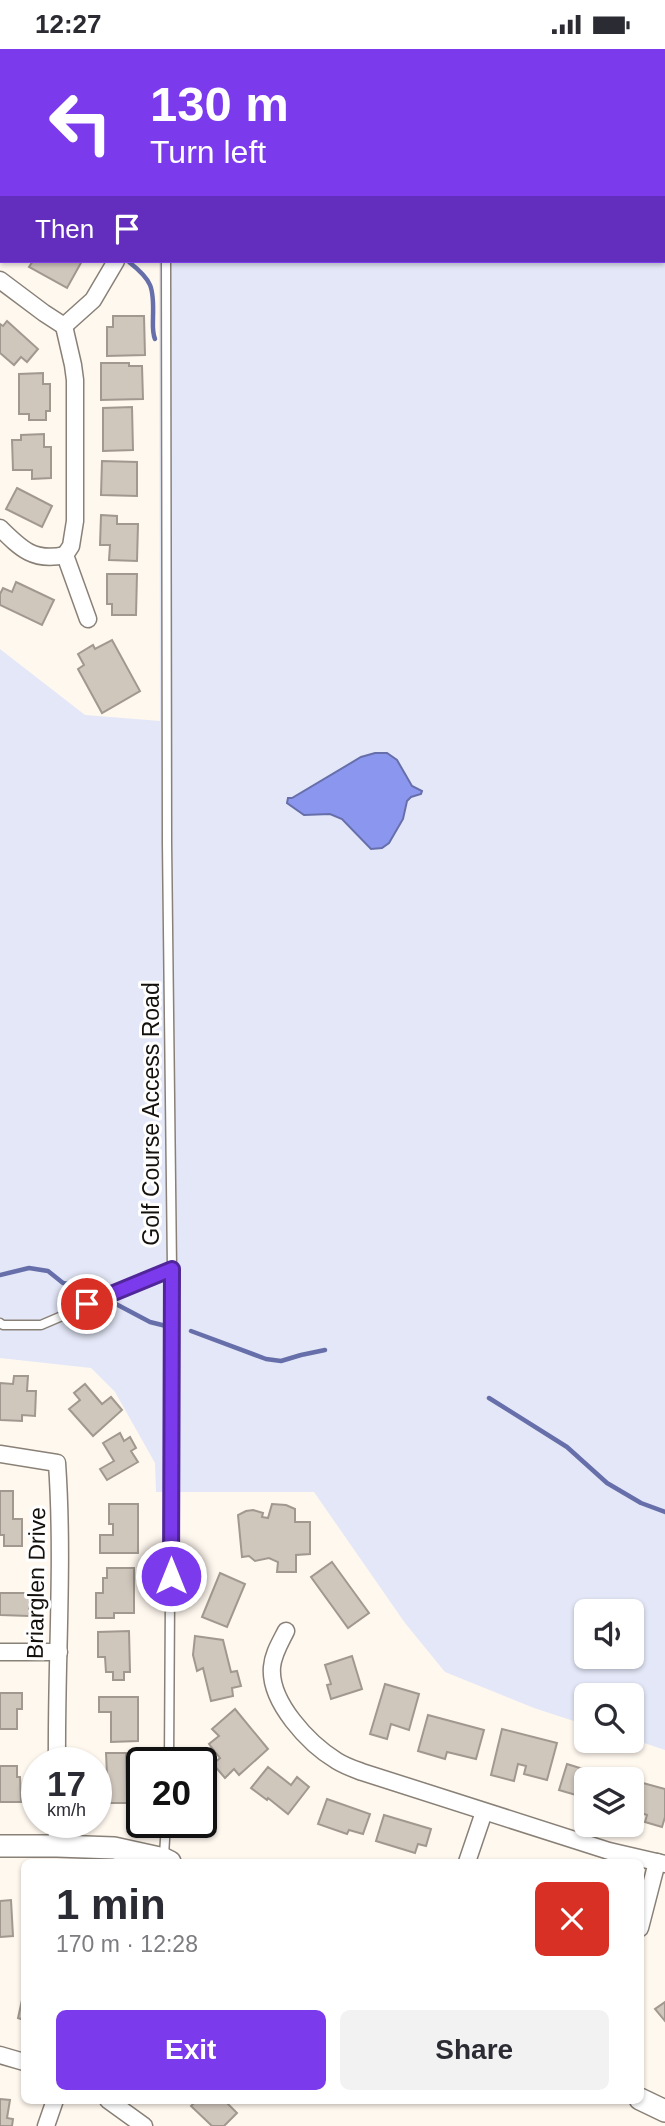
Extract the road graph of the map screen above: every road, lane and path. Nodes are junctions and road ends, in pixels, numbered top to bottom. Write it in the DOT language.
graph roads {
  1 [pos="115,263"];
  2 [pos="166,263"];
  3 [pos="0,280"];
  4 [pos="64,326"];
  5 [pos="0,528"];
  6 [pos="65,555"];
  7 [pos="88,618"];
  8 [pos="172,1269"];
  9 [pos="0,1323"];
  10 [pos="0,1454"];
  11 [pos="286,1632"];
  12 [pos="0,1652"];
  13 [pos="59,1652"];
  14 [pos="57,1747"];
  15 [pos="169,1747"];
  16 [pos="484,1812"];
  17 [pos="57,1838"];
  18 [pos="166,1838"];
  19 [pos="0,1846"];
  20 [pos="57,1846"];
  21 [pos="163,1859"];
  22 [pos="167,1859"];
  23 [pos="468,1859"];
  24 [pos="644,1859"];
  25 [pos="661,1863"];
  26 [pos="644,1916"];
  27 [pos="0,2055"];
  28 [pos="21,2061"];
  29 [pos="644,2101"];
  30 [pos="54,2104"];
  31 [pos="114,2104"];
  32 [pos="665,2111"];
  33 [pos="46,2126"];
  34 [pos="144,2126"];
  1 -- 4 [label="street"];
  2 -- 8 [label="lane, Golf Course Access Road"];
  3 -- 4 [label="street"];
  4 -- 6 [label="street"];
  5 -- 6 [label="street"];
  6 -- 7 [label="street"];
  8 -- 9 [label="lane"];
  8 -- 15 [label="lane, Golf Course Access Road"];
  10 -- 13 [label="street, Briarglen Drive"];
  11 -- 16 [label="street"];
  12 -- 13 [label="street"];
  13 -- 14 [label="street, Briarglen Drive"];
  16 -- 23 [label="street"];
  16 -- 24 [label="street"];
  17 -- 20 [label="street"];
  18 -- 22 [label="lane"];
  19 -- 20 [label="main road"];
  20 -- 21 [label="main road"];
  25 -- 26 [label="street"];
  27 -- 28 [label="street"];
  29 -- 32 [label="main road"];
  30 -- 33 [label="street"];
  31 -- 34 [label="street"];
}
